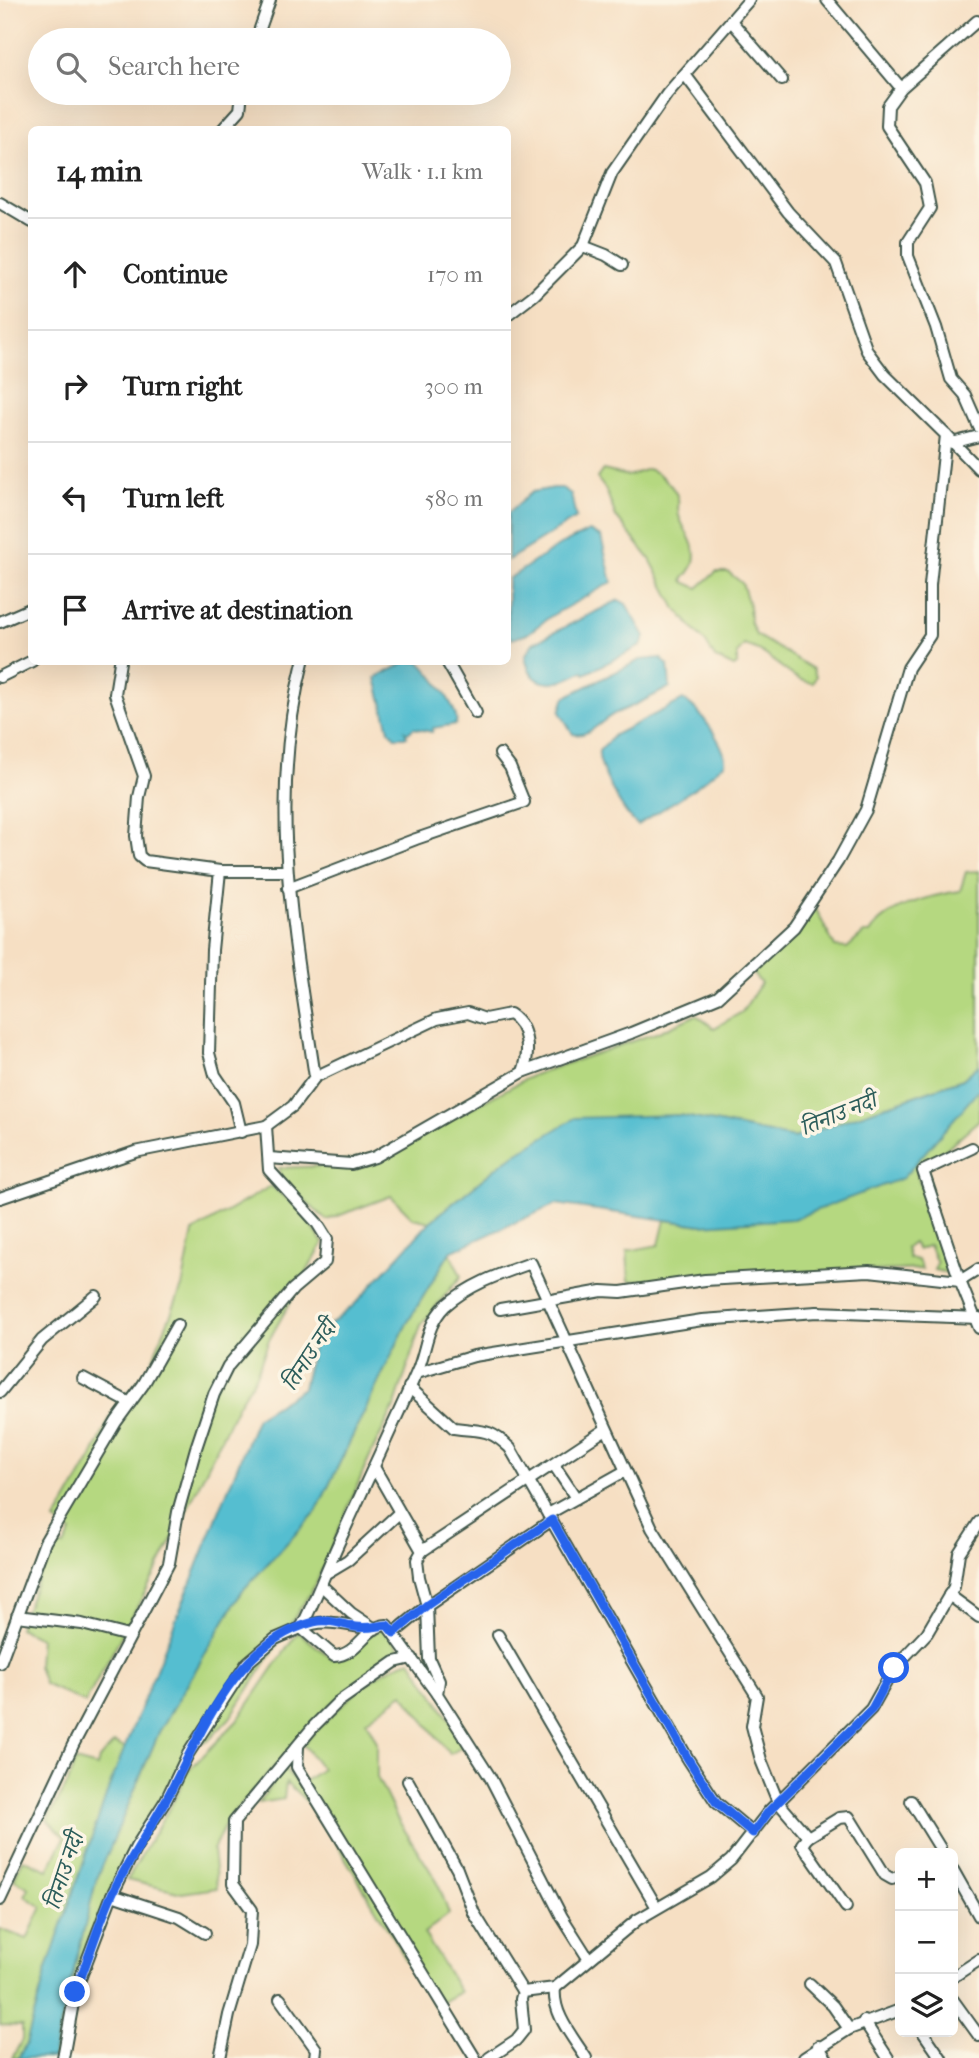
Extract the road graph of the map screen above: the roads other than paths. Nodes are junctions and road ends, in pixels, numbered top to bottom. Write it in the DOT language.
graph roads {
  1 [pos="270,0"];
  2 [pos="749,0"];
  3 [pos="827,0"];
  4 [pos="732,22"];
  5 [pos="979,23"];
  6 [pos="260,28"];
  7 [pos="686,76"];
  8 [pos="782,80"];
  9 [pos="901,88"];
  10 [pos="241,105"];
  11 [pos="226,126"];
  12 [pos="0,203"];
  13 [pos="28,220"];
  14 [pos="583,246"];
  15 [pos="622,265"];
  16 [pos="511,313"];
  17 [pos="979,427"];
  18 [pos="979,436"];
  19 [pos="949,439"];
  20 [pos="979,469"];
  21 [pos="28,610"];
  22 [pos="0,622"];
  23 [pos="28,663"];
  24 [pos="120,665"];
  25 [pos="302,665"];
  26 [pos="449,665"];
  27 [pos="0,677"];
  28 [pos="476,713"];
  29 [pos="500,754"];
  30 [pos="219,871"];
  31 [pos="285,871"];
  32 [pos="288,888"];
  33 [pos="523,1072"];
  34 [pos="314,1077"];
  35 [pos="266,1126"];
  36 [pos="241,1132"];
  37 [pos="972,1149"];
  38 [pos="269,1158"];
  39 [pos="0,1198"];
  40 [pos="979,1269"];
  41 [pos="960,1281"];
  42 [pos="96,1296"];
  43 [pos="545,1300"];
  44 [pos="500,1309"];
  45 [pos="978,1322"];
  46 [pos="177,1325"];
  47 [pos="568,1340"];
  48 [pos="417,1373"];
  49 [pos="83,1378"];
  50 [pos="410,1387"];
  51 [pos="0,1392"];
  52 [pos="130,1403"];
  53 [pos="606,1429"];
  54 [pos="554,1465"];
  55 [pos="374,1467"];
  56 [pos="625,1471"];
  57 [pos="528,1482"];
  58 [pos="576,1498"];
  59 [pos="399,1513"];
  60 [pos="550,1517"];
  61 [pos="979,1522"];
  62 [pos="975,1536"];
  63 [pos="422,1551"];
  64 [pos="328,1572"];
  65 [pos="323,1587"];
  66 [pos="950,1595"];
  67 [pos="427,1605"];
  68 [pos="17,1616"];
  69 [pos="979,1617"];
  70 [pos="301,1629"];
  71 [pos="374,1629"];
  72 [pos="394,1633"];
  73 [pos="498,1635"];
  74 [pos="129,1636"];
  75 [pos="412,1658"];
  76 [pos="0,1662"];
  77 [pos="437,1694"];
  78 [pos="298,1747"];
  79 [pos="408,1781"];
  80 [pos="911,1801"];
  81 [pos="778,1802"];
  82 [pos="753,1833"];
  83 [pos="808,1837"];
  84 [pos="936,1848"];
  85 [pos="895,1878"];
  86 [pos="958,1879"];
  87 [pos="112,1895"];
  88 [pos="0,1900"];
  89 [pos="656,1906"];
  90 [pos="846,1906"];
  91 [pos="979,1916"];
  92 [pos="205,1933"];
  93 [pos="588,1958"];
  94 [pos="979,1960"];
  95 [pos="958,1974"];
  96 [pos="810,1984"];
  97 [pos="555,1988"];
  98 [pos="523,1992"];
  99 [pos="280,1999"];
  100 [pos="958,2007"];
  101 [pos="895,2012"];
  102 [pos="864,2021"];
  103 [pos="849,2029"];
  104 [pos="979,2036"];
  105 [pos="926,2037"];
  106 [pos="818,2046"];
  107 [pos="63,2058"];
  108 [pos="220,2058"];
  109 [pos="315,2058"];
  110 [pos="475,2058"];
  111 [pos="489,2058"];
  112 [pos="586,2058"];
  113 [pos="804,2058"];
  114 [pos="826,2058"];
  115 [pos="888,2058"];
  116 [pos="941,2058"];
  1 -- 6 [label="street"];
  2 -- 4 [label="street"];
  3 -- 9 [label="street"];
  4 -- 7 [label="street"];
  4 -- 8 [label="street"];
  5 -- 9 [label="street"];
  7 -- 14 [label="street"];
  7 -- 19 [label="street"];
  9 -- 17 [label="street"];
  10 -- 11 [label="street"];
  12 -- 13 [label="street"];
  14 -- 15 [label="street"];
  14 -- 16 [label="street"];
  18 -- 19 [label="street"];
  19 -- 20 [label="street"];
  19 -- 33 [label="street"];
  21 -- 22 [label="street"];
  23 -- 27 [label="street"];
  24 -- 30 [label="street"];
  25 -- 31 [label="street"];
  26 -- 28 [label="street"];
  29 -- 32 [label="street"];
  30 -- 31 [label="street"];
  30 -- 36 [label="street"];
  31 -- 32 [label="street"];
  32 -- 34 [label="street"];
  33 -- 34 [label="street"];
  33 -- 38 [label="street"];
  34 -- 35 [label="street"];
  35 -- 36 [label="street"];
  35 -- 38 [label="street"];
  36 -- 39 [label="street"];
  37 -- 41 [label="street"];
  38 -- 74 [label="street"];
  40 -- 41 [label="street"];
  41 -- 43 [label="street"];
  41 -- 45 [label="street"];
  42 -- 51 [label="street"];
  43 -- 44 [label="street"];
  43 -- 47 [label="street"];
  43 -- 48 [label="street"];
  45 -- 47 [label="street"];
  46 -- 52 [label="street"];
  47 -- 48 [label="street"];
  47 -- 53 [label="street"];
  48 -- 50 [label="street"];
  49 -- 52 [label="street"];
  50 -- 55 [label="street"];
  50 -- 57 [label="street"];
  52 -- 68 [label="street"];
  53 -- 54 [label="street"];
  53 -- 56 [label="street"];
  54 -- 57 [label="street"];
  54 -- 58 [label="street"];
  55 -- 59 [label="street"];
  55 -- 64 [label="street"];
  56 -- 58 [label="street"];
  56 -- 81 [label="street"];
  57 -- 60 [label="street"];
  57 -- 63 [label="street"];
  58 -- 60 [label="street"];
  59 -- 63 [label="street"];
  59 -- 64 [label="street"];
  60 -- 67 [label="street"];
  60 -- 82 [label="street"];
  61 -- 62 [label="street"];
  62 -- 66 [label="street"];
  63 -- 67 [label="street"];
  64 -- 65 [label="street"];
  65 -- 70 [label="street"];
  65 -- 71 [label="street"];
  66 -- 69 [label="street"];
  66 -- 81 [label="street"];
  67 -- 72 [label="street"];
  67 -- 77 [label="street"];
  68 -- 74 [label="street"];
  68 -- 76 [label="street"];
  70 -- 71 [label="street"];
  70 -- 71 [label="street"];
  70 -- 87 [label="street"];
  71 -- 72 [label="street"];
  72 -- 75 [label="street"];
  73 -- 89 [label="street"];
  74 -- 88 [label="street"];
  75 -- 77 [label="street"];
  75 -- 78 [label="street"];
  77 -- 93 [label="street"];
  78 -- 108 [label="street"];
  78 -- 110 [label="street"];
  79 -- 98 [label="street"];
  80 -- 84 [label="street"];
  81 -- 82 [label="street"];
  81 -- 83 [label="street"];
  82 -- 89 [label="street"];
  83 -- 85 [label="street"];
  83 -- 90 [label="street"];
  86 -- 91 [label="street"];
  87 -- 92 [label="street"];
  87 -- 107 [label="street"];
  89 -- 93 [label="street"];
  93 -- 97 [label="street"];
  94 -- 95 [label="street"];
  96 -- 103 [label="street"];
  97 -- 98 [label="street"];
  97 -- 112 [label="street"];
  98 -- 111 [label="street"];
  99 -- 109 [label="street"];
  100 -- 104 [label="street"];
  101 -- 102 [label="street"];
  102 -- 103 [label="street"];
  102 -- 115 [label="street"];
  103 -- 106 [label="street"];
  105 -- 116 [label="street"];
  106 -- 113 [label="street"];
  106 -- 114 [label="street"];
}
